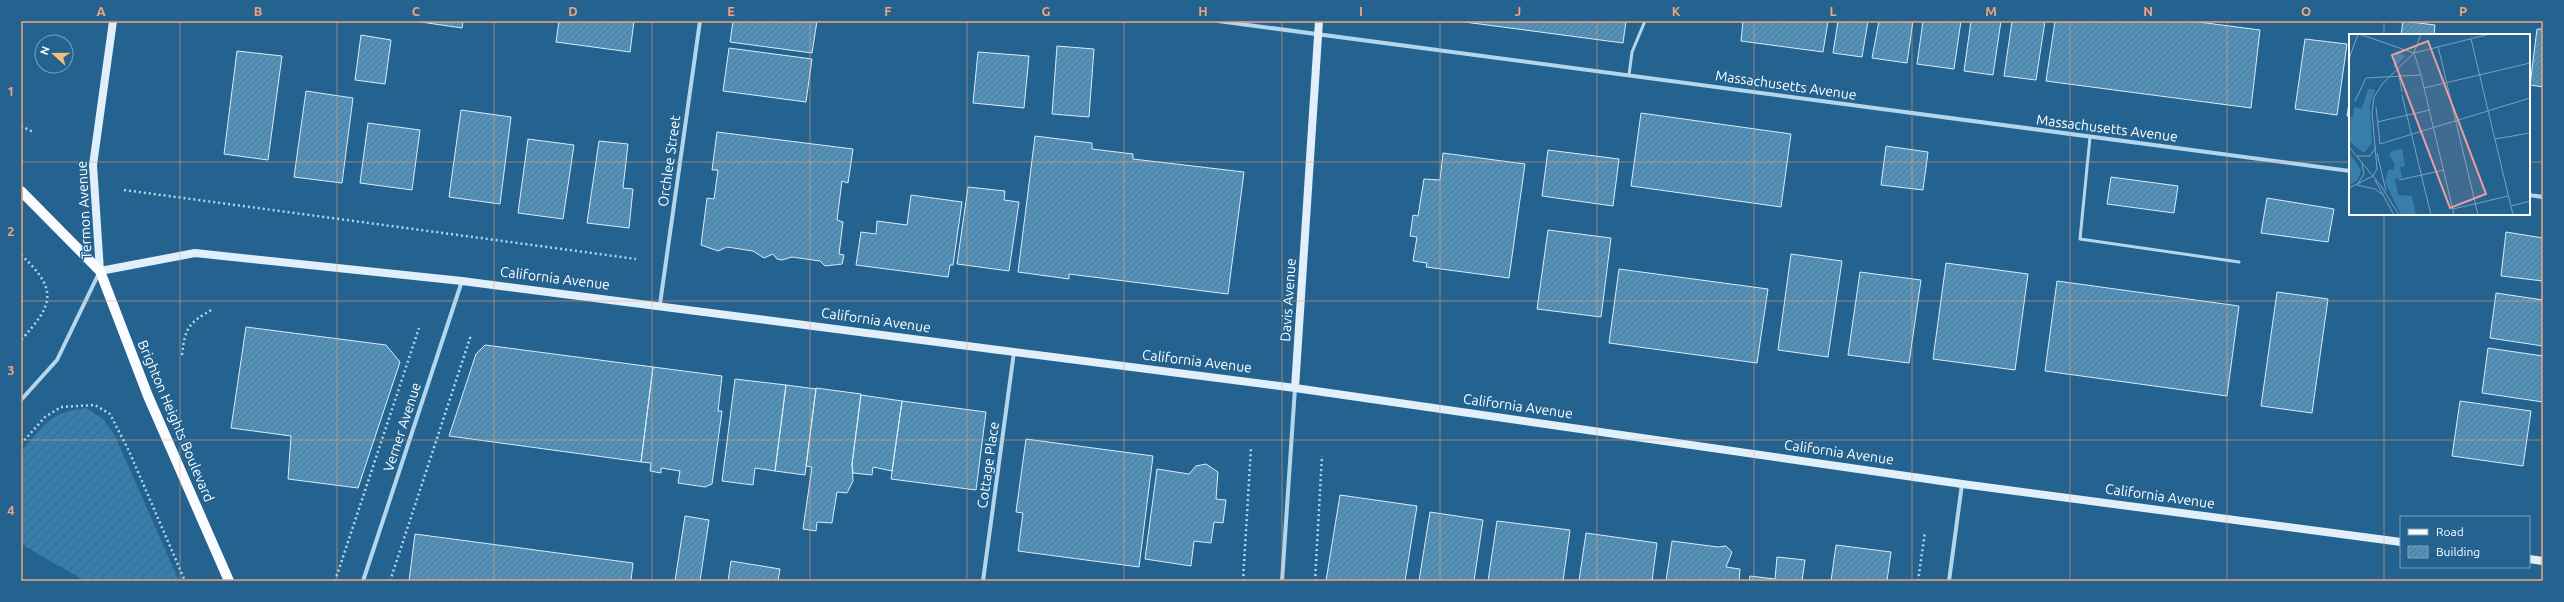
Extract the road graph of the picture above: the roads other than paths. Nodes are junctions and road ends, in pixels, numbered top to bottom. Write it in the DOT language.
graph roads {
  1 [pos="113,21"];
  2 [pos="700,21"];
  3 [pos="1218,21"];
  4 [pos="1319,21"];
  5 [pos="1645,21"];
  6 [pos="1318,34"];
  7 [pos="1629,75"];
  8 [pos="2090,137"];
  9 [pos="2349,171"];
  10 [pos="21,191"];
  11 [pos="2530,195"];
  12 [pos="2543,197"];
  13 [pos="2239,262"];
  14 [pos="100,271"];
  15 [pos="462,280"];
  16 [pos="660,304"];
  17 [pos="1014,352"];
  18 [pos="1296,388"];
  19 [pos="21,400"];
  20 [pos="1962,484"];
  21 [pos="2400,542"];
  22 [pos="2530,559"];
  23 [pos="2543,560"];
  24 [pos="229,581"];
  25 [pos="363,581"];
  26 [pos="983,581"];
  27 [pos="1282,581"];
  28 [pos="1949,581"];
  1 -- 14 [label="street, Termon Avenue"];
  2 -- 16 [label="street, Orchlee Street"];
  3 -- 6 [label="street, Massachusetts Avenue"];
  4 -- 6 [label="street, Davis Avenue"];
  5 -- 7 [label="lane"];
  6 -- 7 [label="street, Massachusetts Avenue"];
  6 -- 18 [label="street, Davis Avenue"];
  7 -- 8 [label="street, Massachusetts Avenue"];
  8 -- 9 [label="street, Massachusetts Avenue"];
  8 -- 13 [label="lane"];
  10 -- 14 [label="main road"];
  11 -- 12 [label="street"];
  14 -- 15 [label="street, California Avenue"];
  14 -- 19 [label="street, Termon Avenue"];
  14 -- 24 [label="main road, Brighton Heights Boulevard"];
  15 -- 16 [label="street, California Avenue"];
  15 -- 25 [label="street, Verner Avenue"];
  16 -- 17 [label="street, California Avenue"];
  17 -- 18 [label="street, California Avenue"];
  17 -- 26 [label="street, Cottage Place"];
  18 -- 20 [label="street, California Avenue"];
  18 -- 27 [label="street, Davis Avenue"];
  20 -- 21 [label="street, California Avenue"];
  20 -- 28 [label="street"];
  22 -- 23 [label="street"];
}
